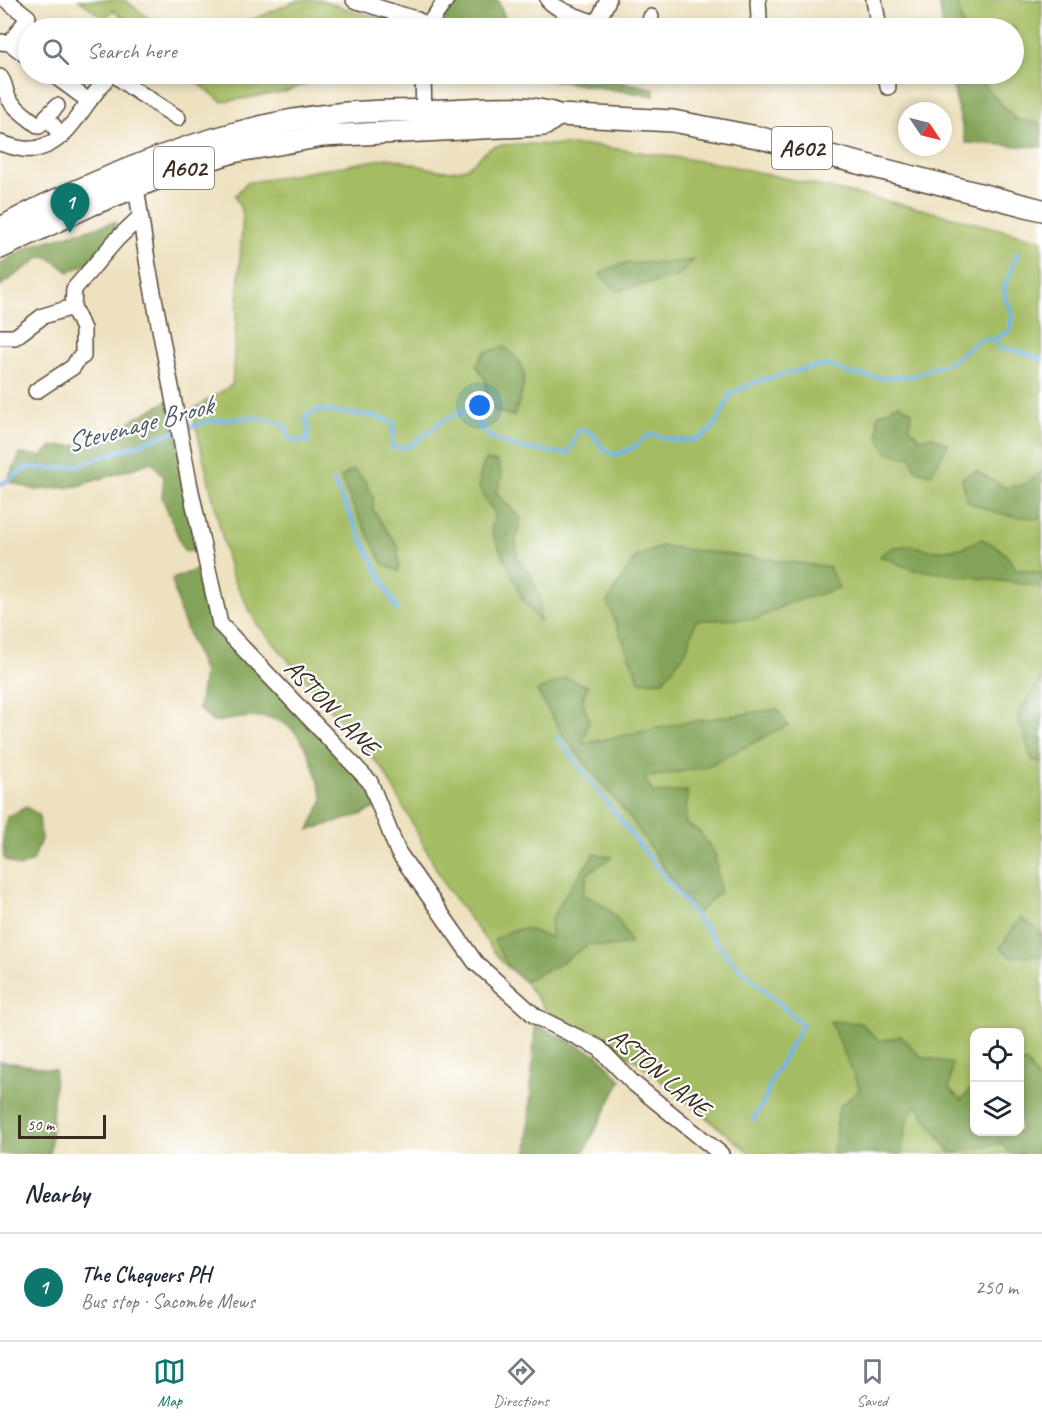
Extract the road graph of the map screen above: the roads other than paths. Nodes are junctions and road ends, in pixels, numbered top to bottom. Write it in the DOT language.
graph roads {
  1 [pos="6,0"];
  2 [pos="354,0"];
  3 [pos="446,0"];
  4 [pos="608,0"];
  5 [pos="758,0"];
  6 [pos="874,0"];
  7 [pos="549,8"];
  8 [pos="28,18"];
  9 [pos="412,18"];
  10 [pos="433,18"];
  11 [pos="581,18"];
  12 [pos="599,18"];
  13 [pos="759,18"];
  14 [pos="877,18"];
  15 [pos="18,34"];
  16 [pos="5,43"];
  17 [pos="18,51"];
  18 [pos="0,77"];
  19 [pos="66,84"];
  20 [pos="102,84"];
  21 [pos="127,84"];
  22 [pos="423,84"];
  23 [pos="89,101"];
  24 [pos="57,105"];
  25 [pos="177,118"];
  26 [pos="510,118"];
  27 [pos="424,121"];
  28 [pos="38,127"];
  29 [pos="62,136"];
  30 [pos="0,143"];
  31 [pos="133,176"];
  32 [pos="1042,210"];
  33 [pos="139,218"];
  34 [pos="0,229"];
  35 [pos="0,248"];
  36 [pos="73,307"];
  37 [pos="0,337"];
  38 [pos="36,391"];
  39 [pos="720,1154"];
  1 -- 8 [label="street"];
  2 -- 9 [label="street"];
  3 -- 10 [label="street"];
  4 -- 12 [label="street"];
  5 -- 13 [label="street"];
  6 -- 14 [label="street"];
  7 -- 11 [label="street"];
  15 -- 16 [label="street"];
  16 -- 17 [label="street"];
  18 -- 28 [label="street"];
  19 -- 23 [label="street"];
  20 -- 23 [label="street"];
  21 -- 25 [label="street"];
  22 -- 27 [label="street"];
  23 -- 29 [label="street"];
  24 -- 28 [label="street"];
  26 -- 27 [label="highway, A602"];
  26 -- 27 [label="highway, A602"];
  26 -- 32 [label="highway, A602"];
  27 -- 31 [label="highway, A602"];
  28 -- 29 [label="street"];
  29 -- 30 [label="street"];
  31 -- 33 [label="street, ASTON LANE"];
  31 -- 34 [label="highway, A602"];
  31 -- 35 [label="highway, A602"];
  33 -- 36 [label="street"];
  33 -- 39 [label="street, ASTON LANE"];
  36 -- 37 [label="street"];
  36 -- 38 [label="street"];
}
